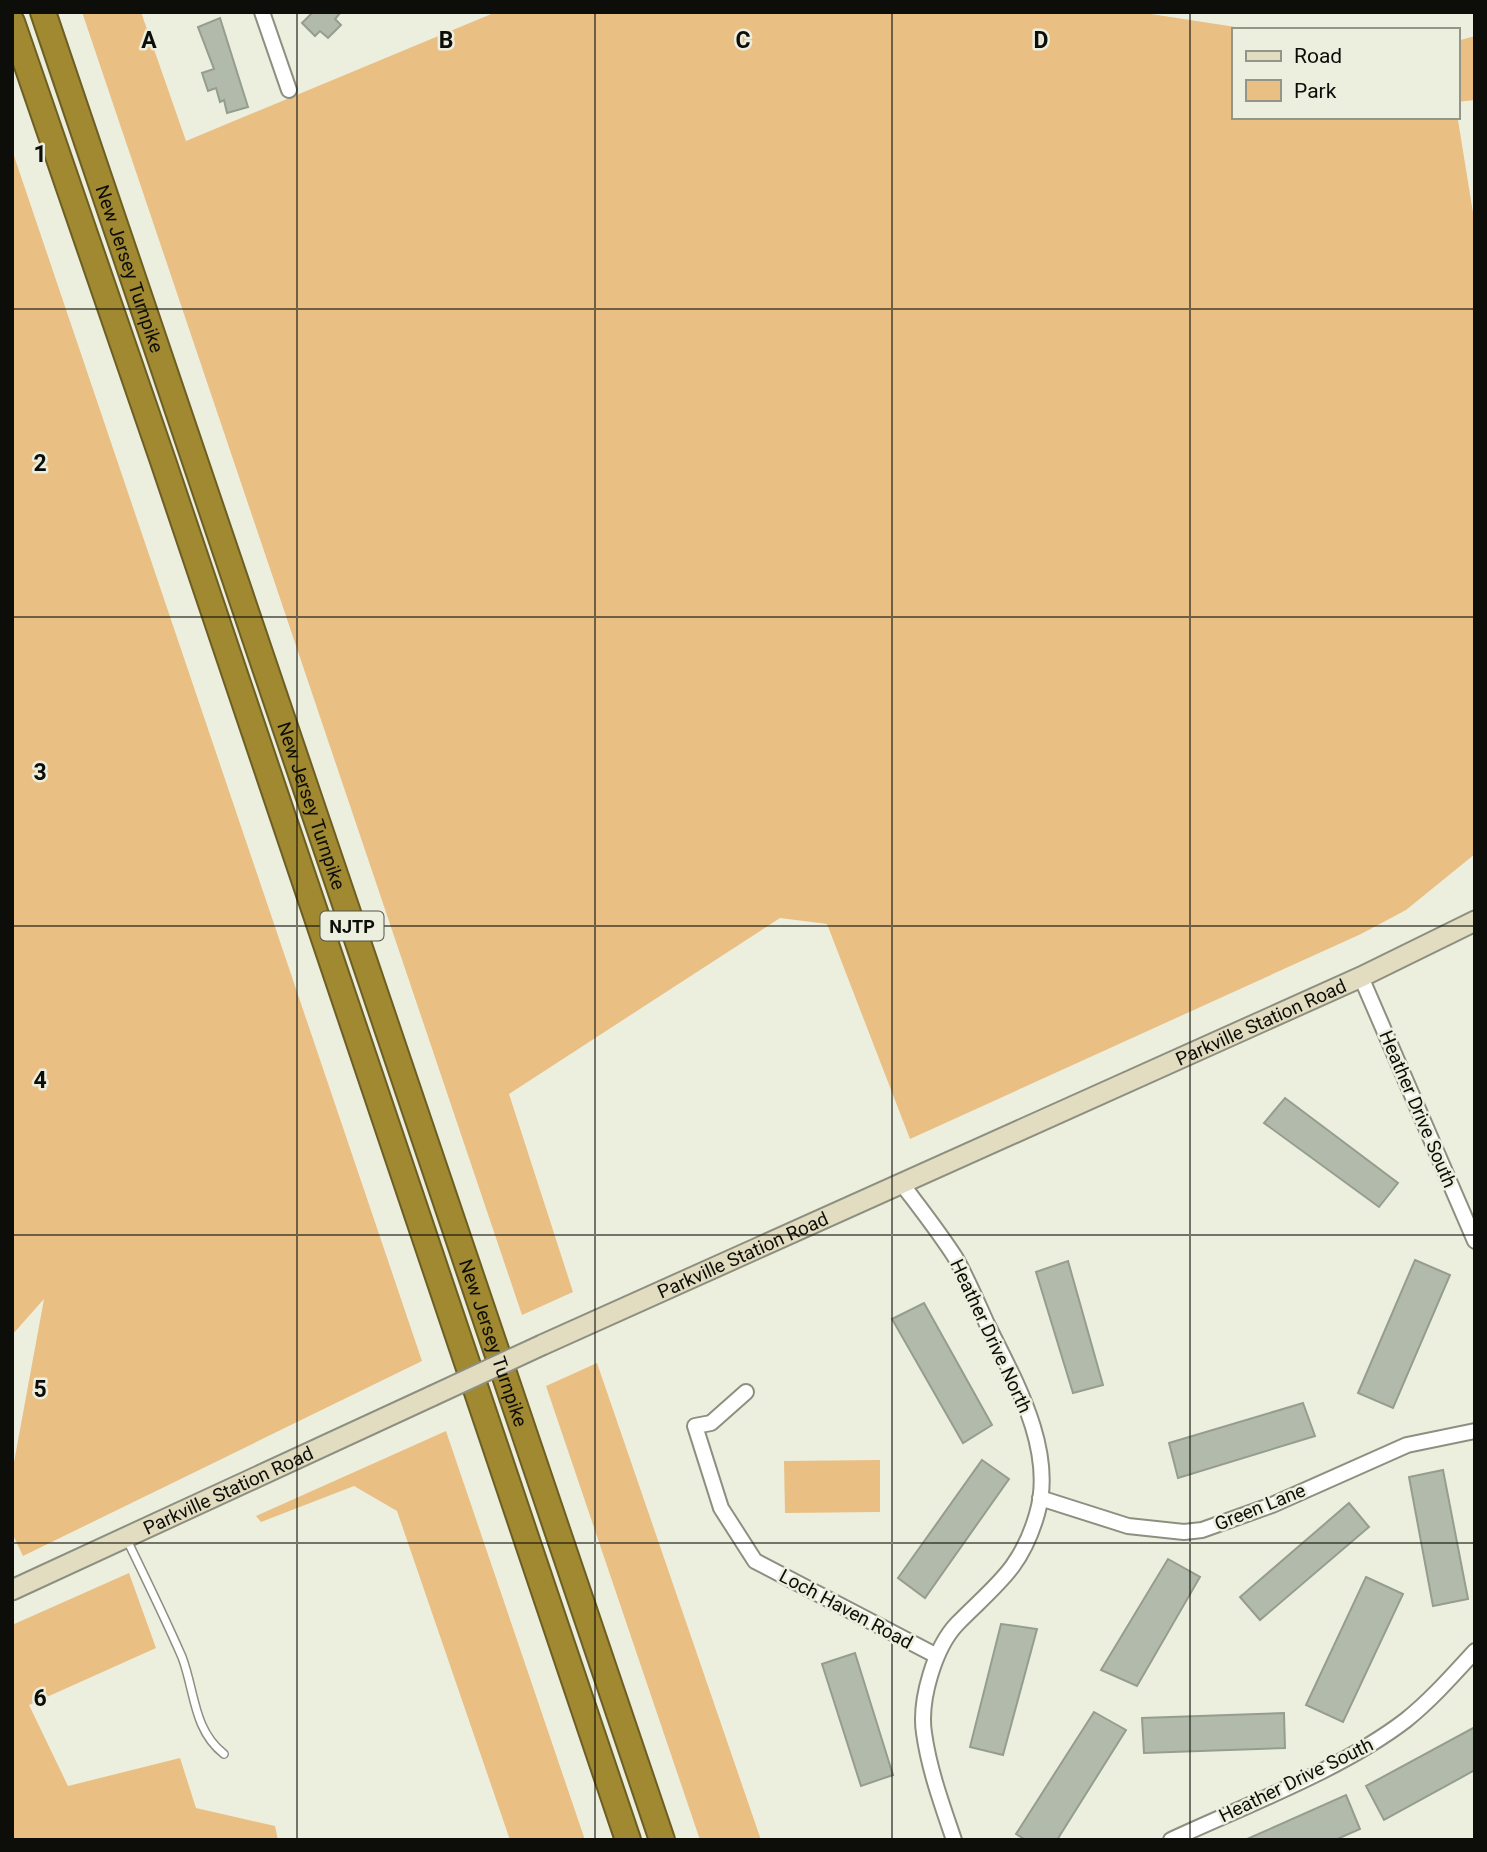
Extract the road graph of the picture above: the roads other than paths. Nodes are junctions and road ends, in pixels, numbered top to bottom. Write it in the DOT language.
graph roads {
  1 [pos="43,12"];
  2 [pos="262,12"];
  3 [pos="12,22"];
  4 [pos="289,90"];
  5 [pos="1475,921"];
  6 [pos="1361,977"];
  7 [pos="902,1184"];
  8 [pos="1475,1241"];
  9 [pos="746,1392"];
  10 [pos="1475,1431"];
  11 [pos="1040,1497"];
  12 [pos="127,1538"];
  13 [pos="12,1590"];
  14 [pos="1475,1651"];
  15 [pos="937,1656"];
  16 [pos="224,1754"];
  17 [pos="628,1840"];
  18 [pos="662,1840"];
  19 [pos="954,1840"];
  20 [pos="1171,1840"];
  1 -- 18 [label="highway, New Jersey Turnpike / NJTP"];
  2 -- 4 [label="street"];
  3 -- 17 [label="highway, New Jersey Turnpike / NJTP"];
  5 -- 6 [label="main road, Parkville Station Road"];
  6 -- 7 [label="main road, Parkville Station Road"];
  6 -- 8 [label="street, Heather Drive South"];
  7 -- 11 [label="street, Heather Drive North"];
  7 -- 12 [label="main road, Parkville Station Road, bridge"];
  9 -- 15 [label="street, Loch Haven Road"];
  10 -- 11 [label="street, Green Lane"];
  11 -- 15 [label="street, Heather Drive North"];
  12 -- 13 [label="main road, Parkville Station Road"];
  12 -- 16 [label="lane"];
  14 -- 20 [label="street, Heather Drive South"];
  15 -- 19 [label="street, Heather Drive North"];
}
